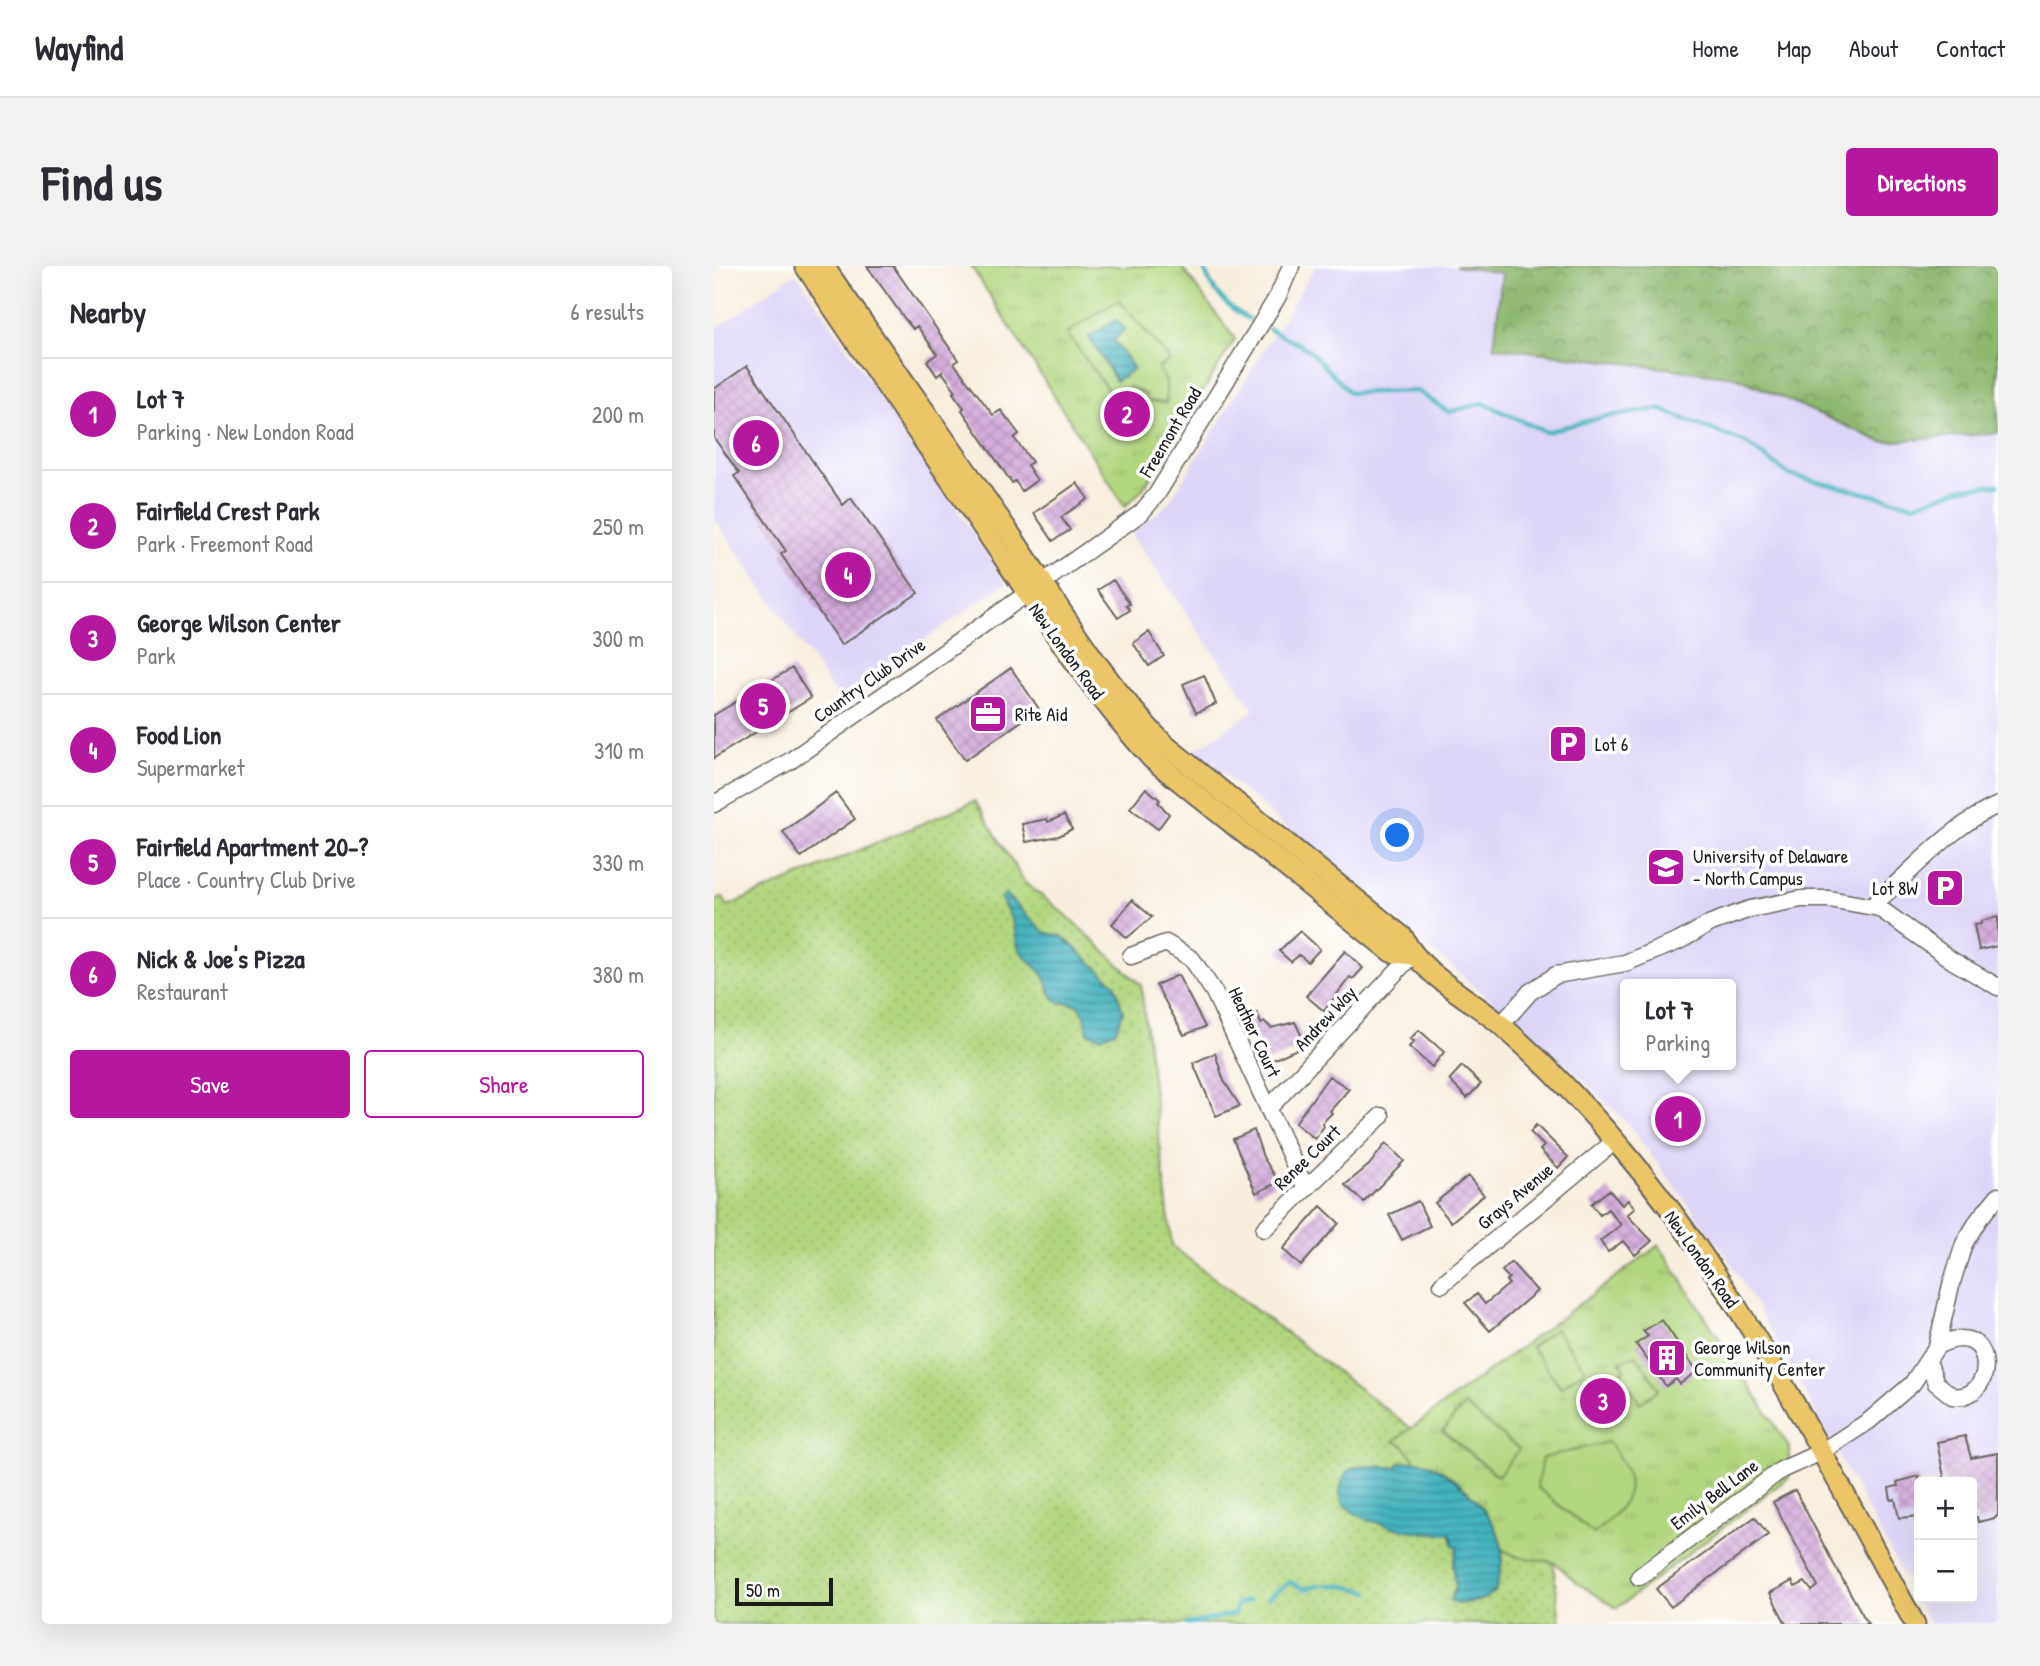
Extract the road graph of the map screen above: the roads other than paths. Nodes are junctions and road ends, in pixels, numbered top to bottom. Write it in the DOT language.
graph roads {
  1 [pos="805,266"];
  2 [pos="824,266"];
  3 [pos="1291,266"];
  4 [pos="1035,589"];
  5 [pos="714,804"];
  6 [pos="1998,805"];
  7 [pos="1872,906"];
  8 [pos="1412,955"];
  9 [pos="1131,957"];
  10 [pos="1998,987"];
  11 [pos="1501,1025"];
  12 [pos="1268,1109"];
  13 [pos="1381,1116"];
  14 [pos="1615,1141"];
  15 [pos="1305,1187"];
  16 [pos="1998,1196"];
  17 [pos="1264,1229"];
  18 [pos="1442,1284"];
  19 [pos="1937,1346"];
  20 [pos="1928,1361"];
  21 [pos="1992,1387"];
  22 [pos="1821,1452"];
  23 [pos="1639,1577"];
  24 [pos="1915,1624"];
  1 -- 4 [label="main road, New London Road"];
  2 -- 4 [label="main road, New London Road"];
  3 -- 4 [label="street, Freemont Road"];
  4 -- 5 [label="street, Country Club Drive"];
  4 -- 8 [label="main road, New London Road"];
  6 -- 7 [label="street"];
  7 -- 10 [label="street"];
  7 -- 11 [label="street"];
  8 -- 11 [label="main road, New London Road"];
  8 -- 12 [label="street, Andrew Way"];
  9 -- 12 [label="street, Heather Court"];
  11 -- 14 [label="main road, New London Road"];
  12 -- 15 [label="street, Heather Court"];
  13 -- 15 [label="street, Renee Court"];
  14 -- 18 [label="street, Grays Avenue"];
  14 -- 22 [label="main road, New London Road"];
  15 -- 17 [label="street, Renee Court"];
  16 -- 19 [label="street"];
  19 -- 20 [label="street"];
  19 -- 21 [label="street"];
  20 -- 21 [label="street"];
  20 -- 22 [label="street, Emily Bell Lane"];
  22 -- 23 [label="street, Emily Bell Lane"];
  22 -- 24 [label="main road, New London Road"];
}
